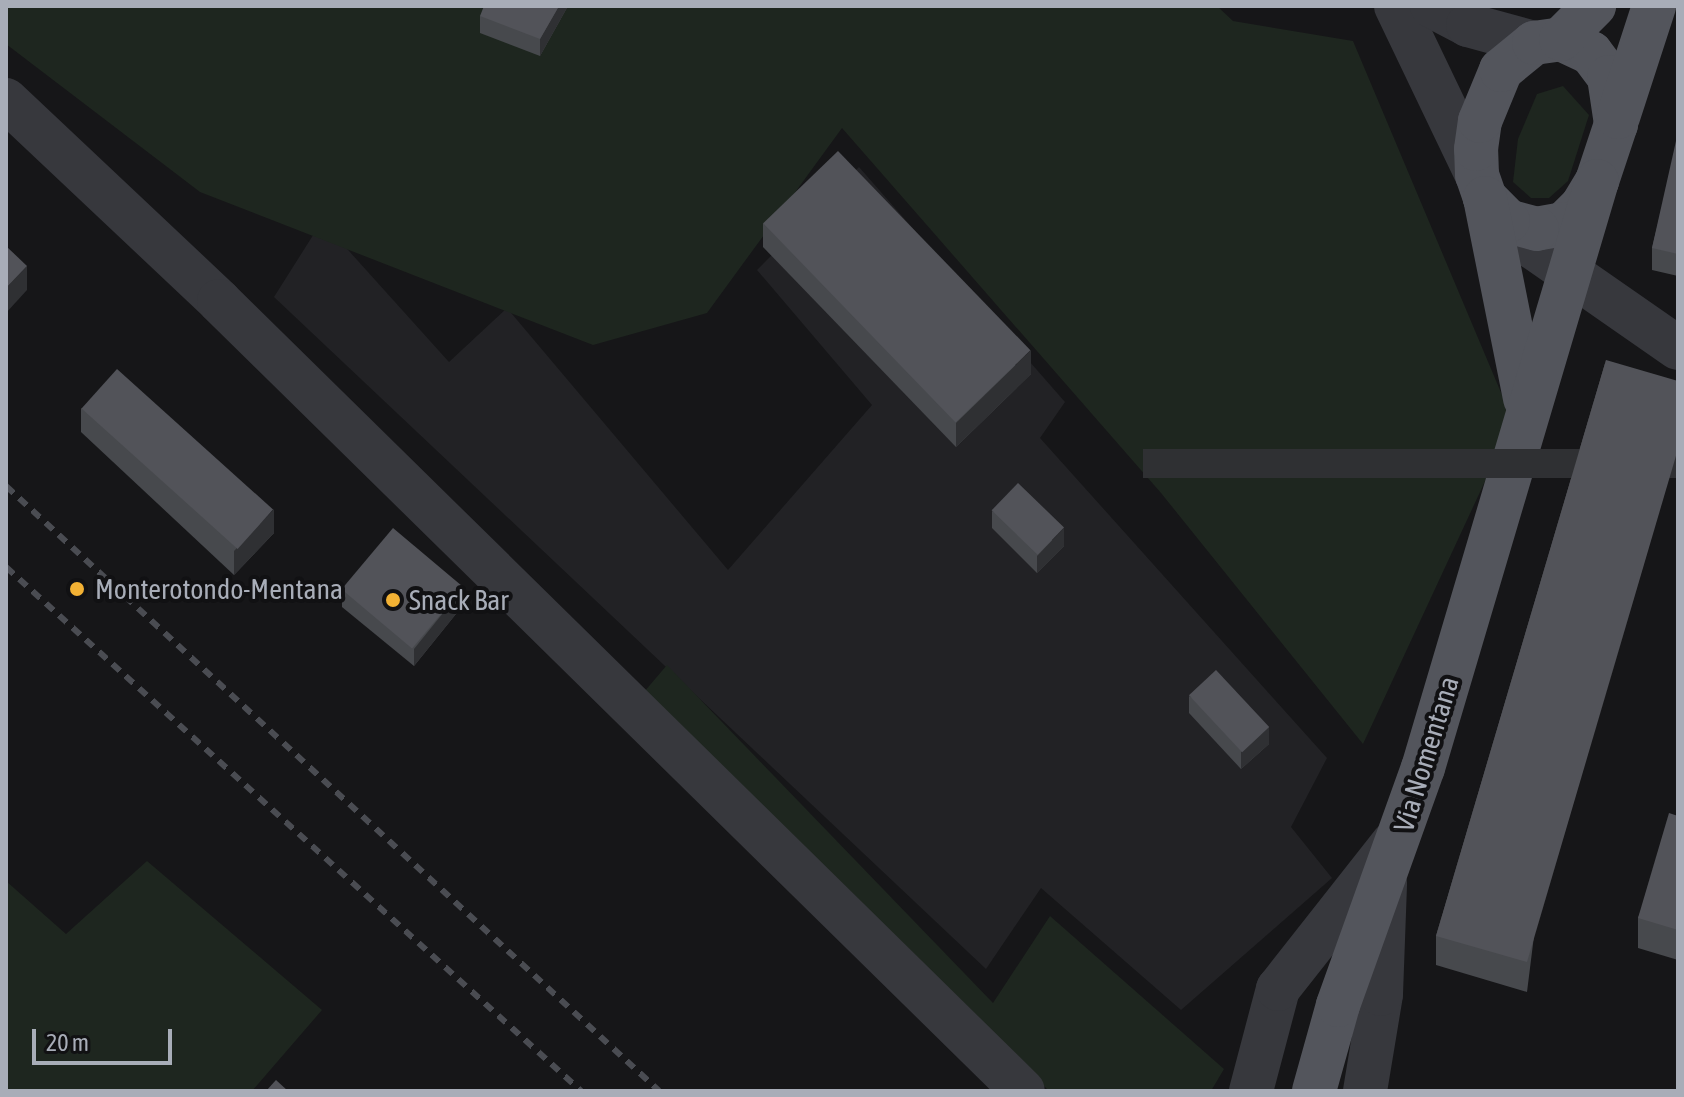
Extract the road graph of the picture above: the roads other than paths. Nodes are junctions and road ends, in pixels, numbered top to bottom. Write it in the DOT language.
graph roads {
  1 [pos="1396,6"];
  2 [pos="1432,6"];
  3 [pos="1594,6"];
  4 [pos="1654,6"];
  5 [pos="1547,41"];
  6 [pos="6,100"];
  7 [pos="1616,124"];
  8 [pos="1597,181"];
  9 [pos="1490,198"];
  10 [pos="1569,269"];
  11 [pos="1678,348"];
  12 [pos="1527,414"];
  13 [pos="1404,828"];
  14 [pos="1385,879"];
  15 [pos="1023,1091"];
  16 [pos="1251,1091"];
  17 [pos="1314,1091"];
  18 [pos="1365,1091"];
  1 -- 9 [label="street"];
  2 -- 5 [label="street"];
  3 -- 5 [label="main road"];
  4 -- 7 [label="main road"];
  5 -- 7 [label="main road"];
  5 -- 9 [label="main road"];
  6 -- 15 [label="street"];
  7 -- 8 [label="main road"];
  8 -- 9 [label="main road"];
  8 -- 10 [label="main road, Via Nomentana"];
  9 -- 10 [label="street"];
  9 -- 12 [label="main road, Via Nomentana"];
  10 -- 11 [label="street"];
  10 -- 12 [label="main road, Via Nomentana"];
  12 -- 13 [label="main road, Via Nomentana"];
  13 -- 14 [label="main road, Via Nomentana"];
  13 -- 16 [label="street"];
  14 -- 17 [label="main road, Via Nomentana"];
  14 -- 18 [label="street"];
}
